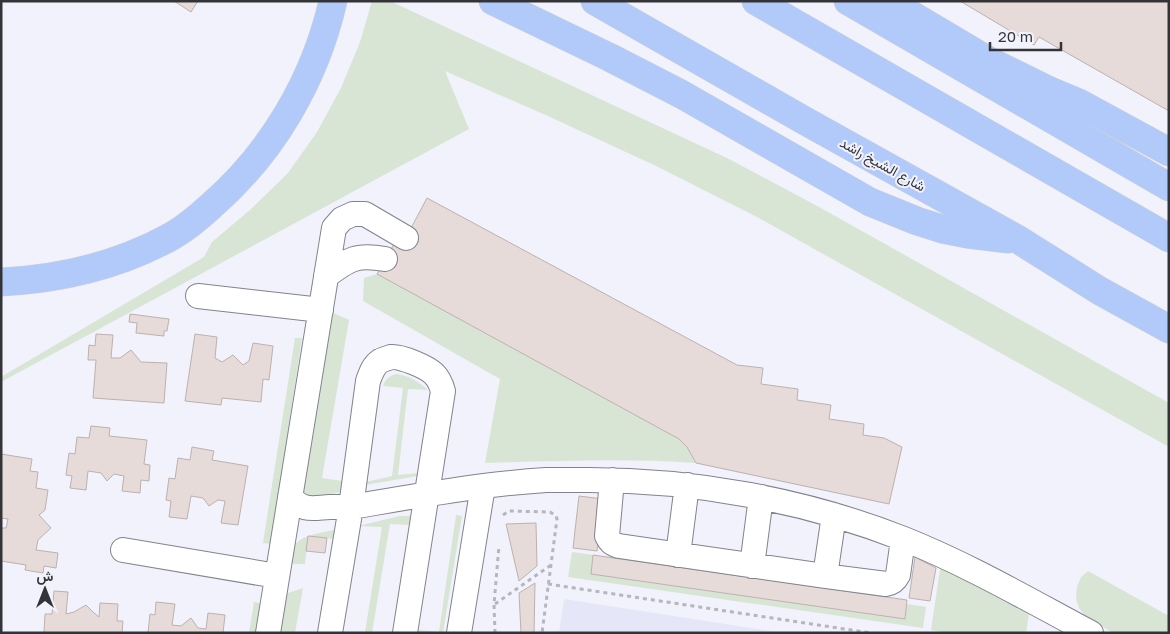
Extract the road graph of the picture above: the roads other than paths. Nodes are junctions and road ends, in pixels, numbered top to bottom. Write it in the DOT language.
graph roads {
  1 [pos="333,1"];
  2 [pos="493,1"];
  3 [pos="595,1"];
  4 [pos="756,1"];
  5 [pos="848,1"];
  6 [pos="888,1"];
  7 [pos="922,1"];
  8 [pos="1078,103"];
  9 [pos="1169,152"];
  10 [pos="1169,187"];
  11 [pos="406,238"];
  12 [pos="1169,238"];
  13 [pos="1019,240"];
  14 [pos="385,259"];
  15 [pos="326,276"];
  16 [pos="1,282"];
  17 [pos="198,296"];
  18 [pos="321,310"];
  19 [pos="1169,329"];
  20 [pos="612,480"];
  21 [pos="687,485"];
  22 [pos="483,486"];
  23 [pos="427,494"];
  24 [pos="290,497"];
  25 [pos="761,497"];
  26 [pos="351,507"];
  27 [pos="834,515"];
  28 [pos="284,535"];
  29 [pos="903,539"];
  30 [pos="122,550"];
  31 [pos="678,555"];
  32 [pos="752,566"];
  33 [pos="277,576"];
  34 [pos="825,576"];
  35 [pos="268,633"];
  36 [pos="330,633"];
  37 [pos="405,633"];
  38 [pos="459,633"];
  39 [pos="1091,633"];
  1 -- 16 [label="highway"];
  2 -- 13 [label="highway"];
  3 -- 13 [label="highway, شارع الشيخ راشد"];
  4 -- 12 [label="highway"];
  5 -- 10 [label="highway"];
  6 -- 8 [label="highway"];
  7 -- 8 [label="highway"];
  8 -- 9 [label="highway"];
  11 -- 15 [label="lane"];
  13 -- 19 [label="highway, شارع الشيخ راشد"];
  14 -- 15 [label="lane"];
  15 -- 18 [label="lane"];
  17 -- 18 [label="lane"];
  18 -- 24 [label="lane"];
  20 -- 21 [label="lane"];
  20 -- 22 [label="lane"];
  20 -- 31 [label="lane"];
  21 -- 25 [label="lane"];
  21 -- 31 [label="lane"];
  22 -- 23 [label="lane"];
  22 -- 38 [label="lane"];
  23 -- 26 [label="lane"];
  23 -- 26 [label="lane"];
  23 -- 37 [label="lane"];
  24 -- 26 [label="lane"];
  24 -- 28 [label="lane"];
  25 -- 27 [label="lane"];
  25 -- 32 [label="lane"];
  26 -- 28 [label="lane"];
  26 -- 36 [label="lane"];
  27 -- 29 [label="lane"];
  27 -- 34 [label="lane"];
  28 -- 33 [label="lane"];
  29 -- 34 [label="lane"];
  29 -- 39 [label="lane"];
  30 -- 33 [label="lane"];
  31 -- 32 [label="lane"];
  32 -- 34 [label="lane"];
  33 -- 35 [label="lane"];
}
